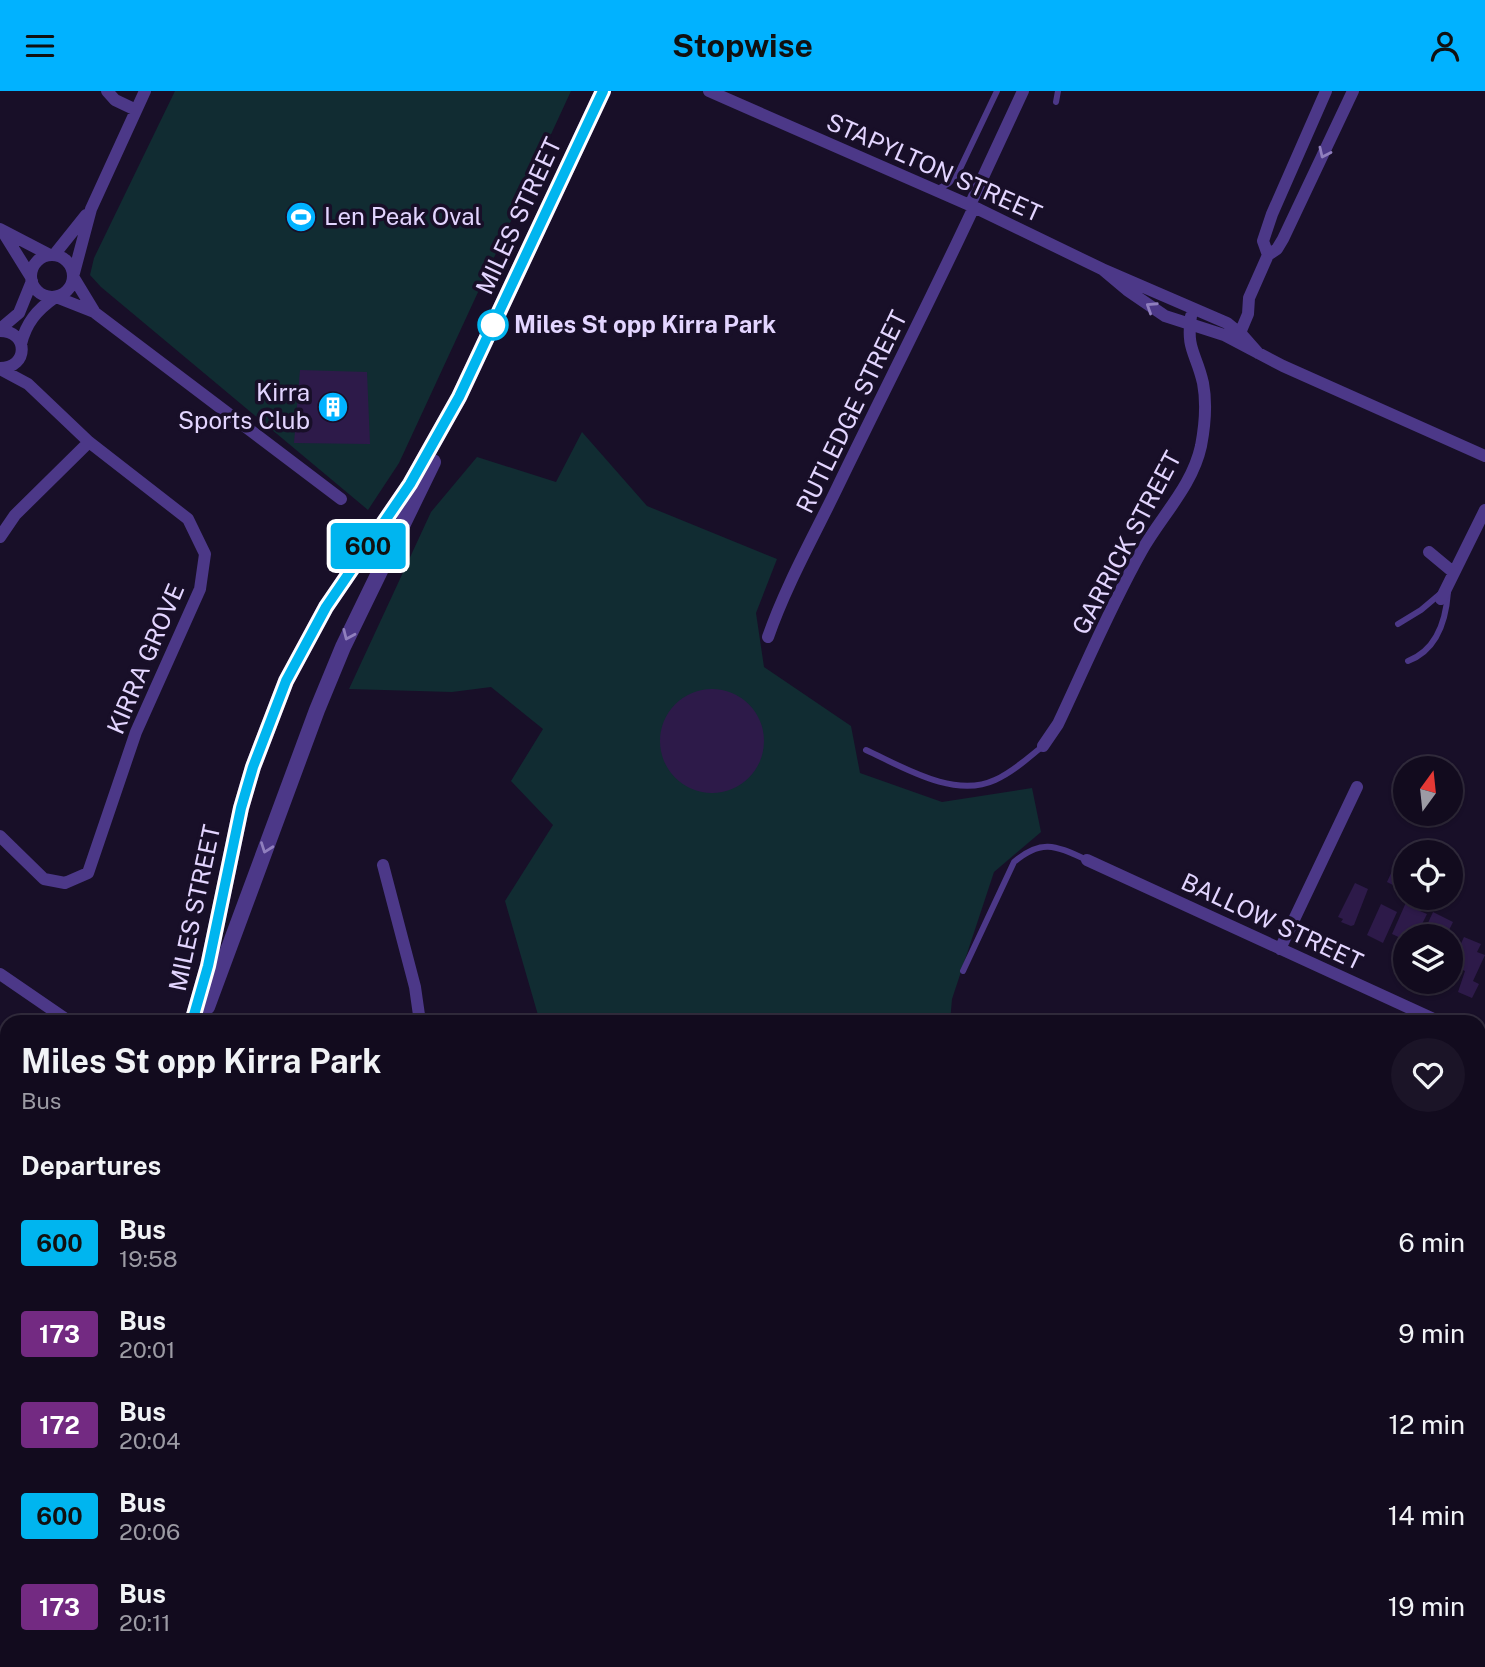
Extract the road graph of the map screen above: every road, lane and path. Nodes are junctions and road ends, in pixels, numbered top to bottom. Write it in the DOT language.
graph roads {
  1 [pos="107,91"];
  2 [pos="145,91"];
  3 [pos="603,91"];
  4 [pos="709,91"];
  5 [pos="998,91"];
  6 [pos="1023,91"];
  7 [pos="1058,91"];
  8 [pos="1326,91"];
  9 [pos="1353,91"];
  10 [pos="1056,102"];
  11 [pos="136,110"];
  12 [pos="936,190"];
  13 [pos="972,206"];
  14 [pos="91,209"];
  15 [pos="2,231"];
  16 [pos="52,255"];
  17 [pos="1268,255"];
  18 [pos="1102,269"];
  19 [pos="74,275"];
  20 [pos="31,279"];
  21 [pos="55,297"];
  22 [pos="1192,309"];
  23 [pos="94,311"];
  24 [pos="1190,324"];
  25 [pos="0,330"];
  26 [pos="1215,332"];
  27 [pos="1240,333"];
  28 [pos="22,347"];
  29 [pos="1258,353"];
  30 [pos="0,368"];
  31 [pos="28,384"];
  32 [pos="459,397"];
  33 [pos="89,442"];
  34 [pos="1485,456"];
  35 [pos="341,499"];
  36 [pos="1485,510"];
  37 [pos="0,537"];
  38 [pos="1429,552"];
  39 [pos="1447,585"];
  40 [pos="1398,624"];
  41 [pos="768,637"];
  42 [pos="1408,661"];
  43 [pos="1043,746"];
  44 [pos="866,750"];
  45 [pos="1357,787"];
  46 [pos="0,836"];
  47 [pos="1087,860"];
  48 [pos="383,865"];
  49 [pos="1280,949"];
  50 [pos="963,971"];
  51 [pos="0,974"];
  52 [pos="60,1015"];
  53 [pos="194,1015"];
  54 [pos="204,1015"];
  55 [pos="419,1015"];
  56 [pos="1425,1015"];
  1 -- 11 [label="street"];
  2 -- 11 [label="street"];
  3 -- 32 [label="street, MILES STREET"];
  4 -- 12 [label="street, STAPYLTON STREET"];
  5 -- 12 [label="lane"];
  6 -- 13 [label="street, RUTLEDGE STREET"];
  7 -- 10 [label="lane"];
  8 -- 17 [label="street"];
  9 -- 17 [label="street, one-way"];
  11 -- 14 [label="street"];
  12 -- 13 [label="street, STAPYLTON STREET"];
  13 -- 18 [label="street, STAPYLTON STREET"];
  13 -- 41 [label="street, RUTLEDGE STREET"];
  14 -- 16 [label="street"];
  14 -- 19 [label="street"];
  15 -- 16 [label="street"];
  15 -- 20 [label="street"];
  16 -- 19 [label="street"];
  16 -- 20 [label="street"];
  17 -- 27 [label="street"];
  18 -- 22 [label="street, STAPYLTON STREET"];
  24 -- 18 [label="street, STAPYLTON STREET, one-way"];
  19 -- 21 [label="street"];
  19 -- 23 [label="street"];
  20 -- 21 [label="street"];
  20 -- 25 [label="street"];
  21 -- 23 [label="street"];
  21 -- 28 [label="street"];
  22 -- 24 [label="street, GARRICK STREET"];
  22 -- 27 [label="street, STAPYLTON STREET"];
  23 -- 35 [label="street"];
  24 -- 26 [label="street, STAPYLTON STREET"];
  24 -- 43 [label="street, GARRICK STREET"];
  25 -- 28 [label="street"];
  26 -- 27 [label="street"];
  26 -- 29 [label="street, STAPYLTON STREET"];
  27 -- 29 [label="street, STAPYLTON STREET"];
  28 -- 30 [label="street"];
  28 -- 31 [label="street"];
  29 -- 34 [label="street, STAPYLTON STREET"];
  30 -- 31 [label="street, KIRRA GROVE"];
  31 -- 33 [label="street, KIRRA GROVE"];
  32 -- 53 [label="street, MILES STREET"];
  32 -- 54 [label="street, MILES STREET, one-way"];
  33 -- 37 [label="street"];
  33 -- 46 [label="street, KIRRA GROVE"];
  36 -- 39 [label="street"];
  38 -- 39 [label="street"];
  39 -- 40 [label="lane"];
  39 -- 42 [label="lane"];
  43 -- 44 [label="lane"];
  45 -- 49 [label="street"];
  47 -- 49 [label="street, BALLOW STREET"];
  47 -- 50 [label="lane"];
  48 -- 55 [label="street"];
  49 -- 56 [label="street, BALLOW STREET"];
  51 -- 52 [label="street"];
}
